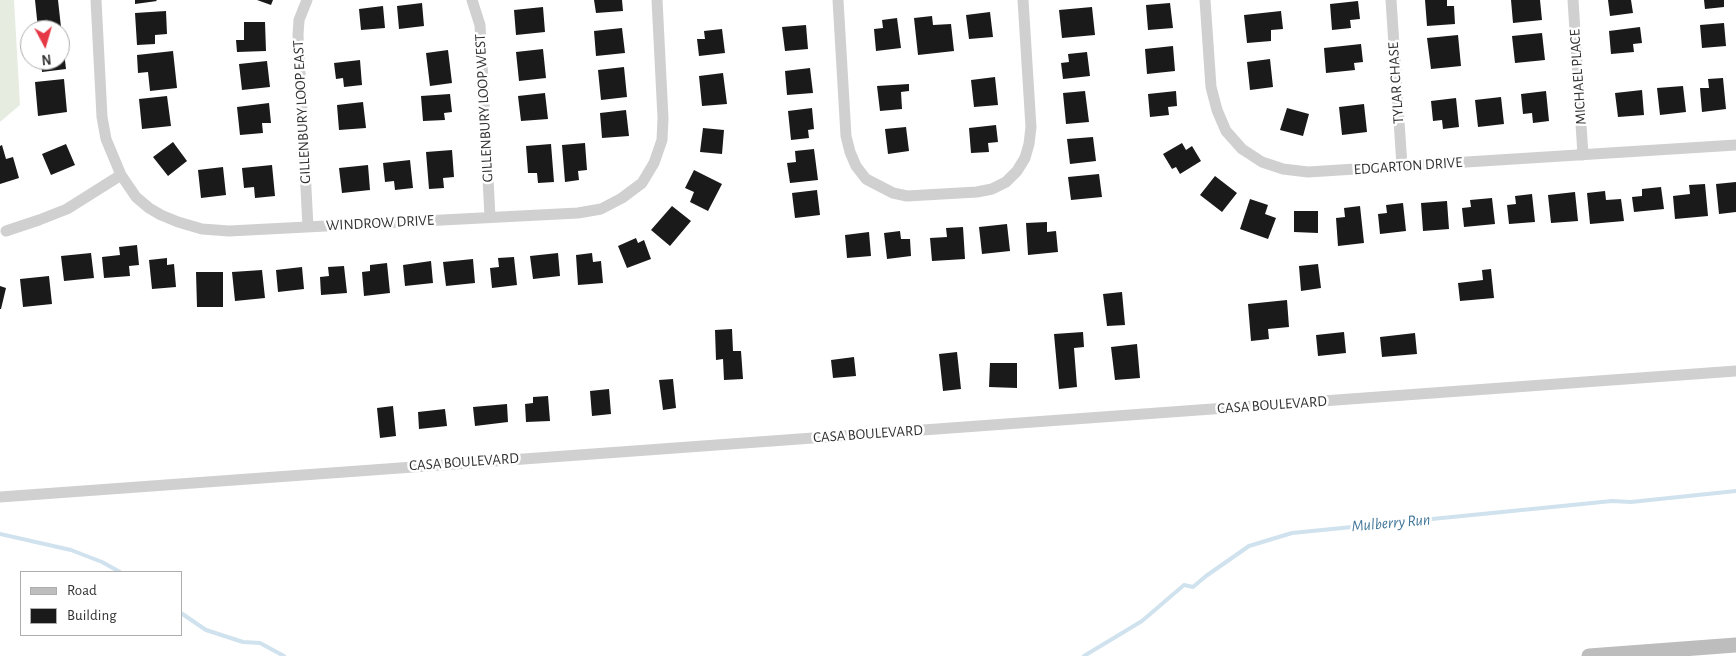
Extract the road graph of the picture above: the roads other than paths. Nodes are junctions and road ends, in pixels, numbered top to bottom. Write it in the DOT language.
graph roads {
  1 [pos="96,0"];
  2 [pos="308,0"];
  3 [pos="472,0"];
  4 [pos="657,0"];
  5 [pos="838,0"];
  6 [pos="1023,0"];
  7 [pos="1206,0"];
  8 [pos="1391,0"];
  9 [pos="1573,0"];
  10 [pos="1736,145"];
  11 [pos="1583,155"];
  12 [pos="1402,166"];
  13 [pos="120,176"];
  14 [pos="490,217"];
  15 [pos="308,227"];
  16 [pos="6,231"];
  17 [pos="1736,371"];
  18 [pos="0,497"];
  19 [pos="1736,645"];
  20 [pos="1589,656"];
  1 -- 13 [label="street, WINDROW DRIVE"];
  2 -- 15 [label="street, GILLENBURY LOOP EAST"];
  3 -- 14 [label="street, GILLENBURY LOOP WEST"];
  4 -- 14 [label="street, WINDROW DRIVE"];
  5 -- 6 [label="street"];
  7 -- 12 [label="street, EDGARTON DRIVE"];
  8 -- 12 [label="street, TYLAR CHASE"];
  9 -- 11 [label="street, MICHAEL PLACE"];
  10 -- 11 [label="street, EDGARTON DRIVE"];
  11 -- 12 [label="street, EDGARTON DRIVE"];
  13 -- 15 [label="street, WINDROW DRIVE"];
  13 -- 16 [label="street"];
  14 -- 15 [label="street, WINDROW DRIVE"];
  17 -- 18 [label="street, CASA BOULEVARD"];
  19 -- 20 [label="street"];
}
